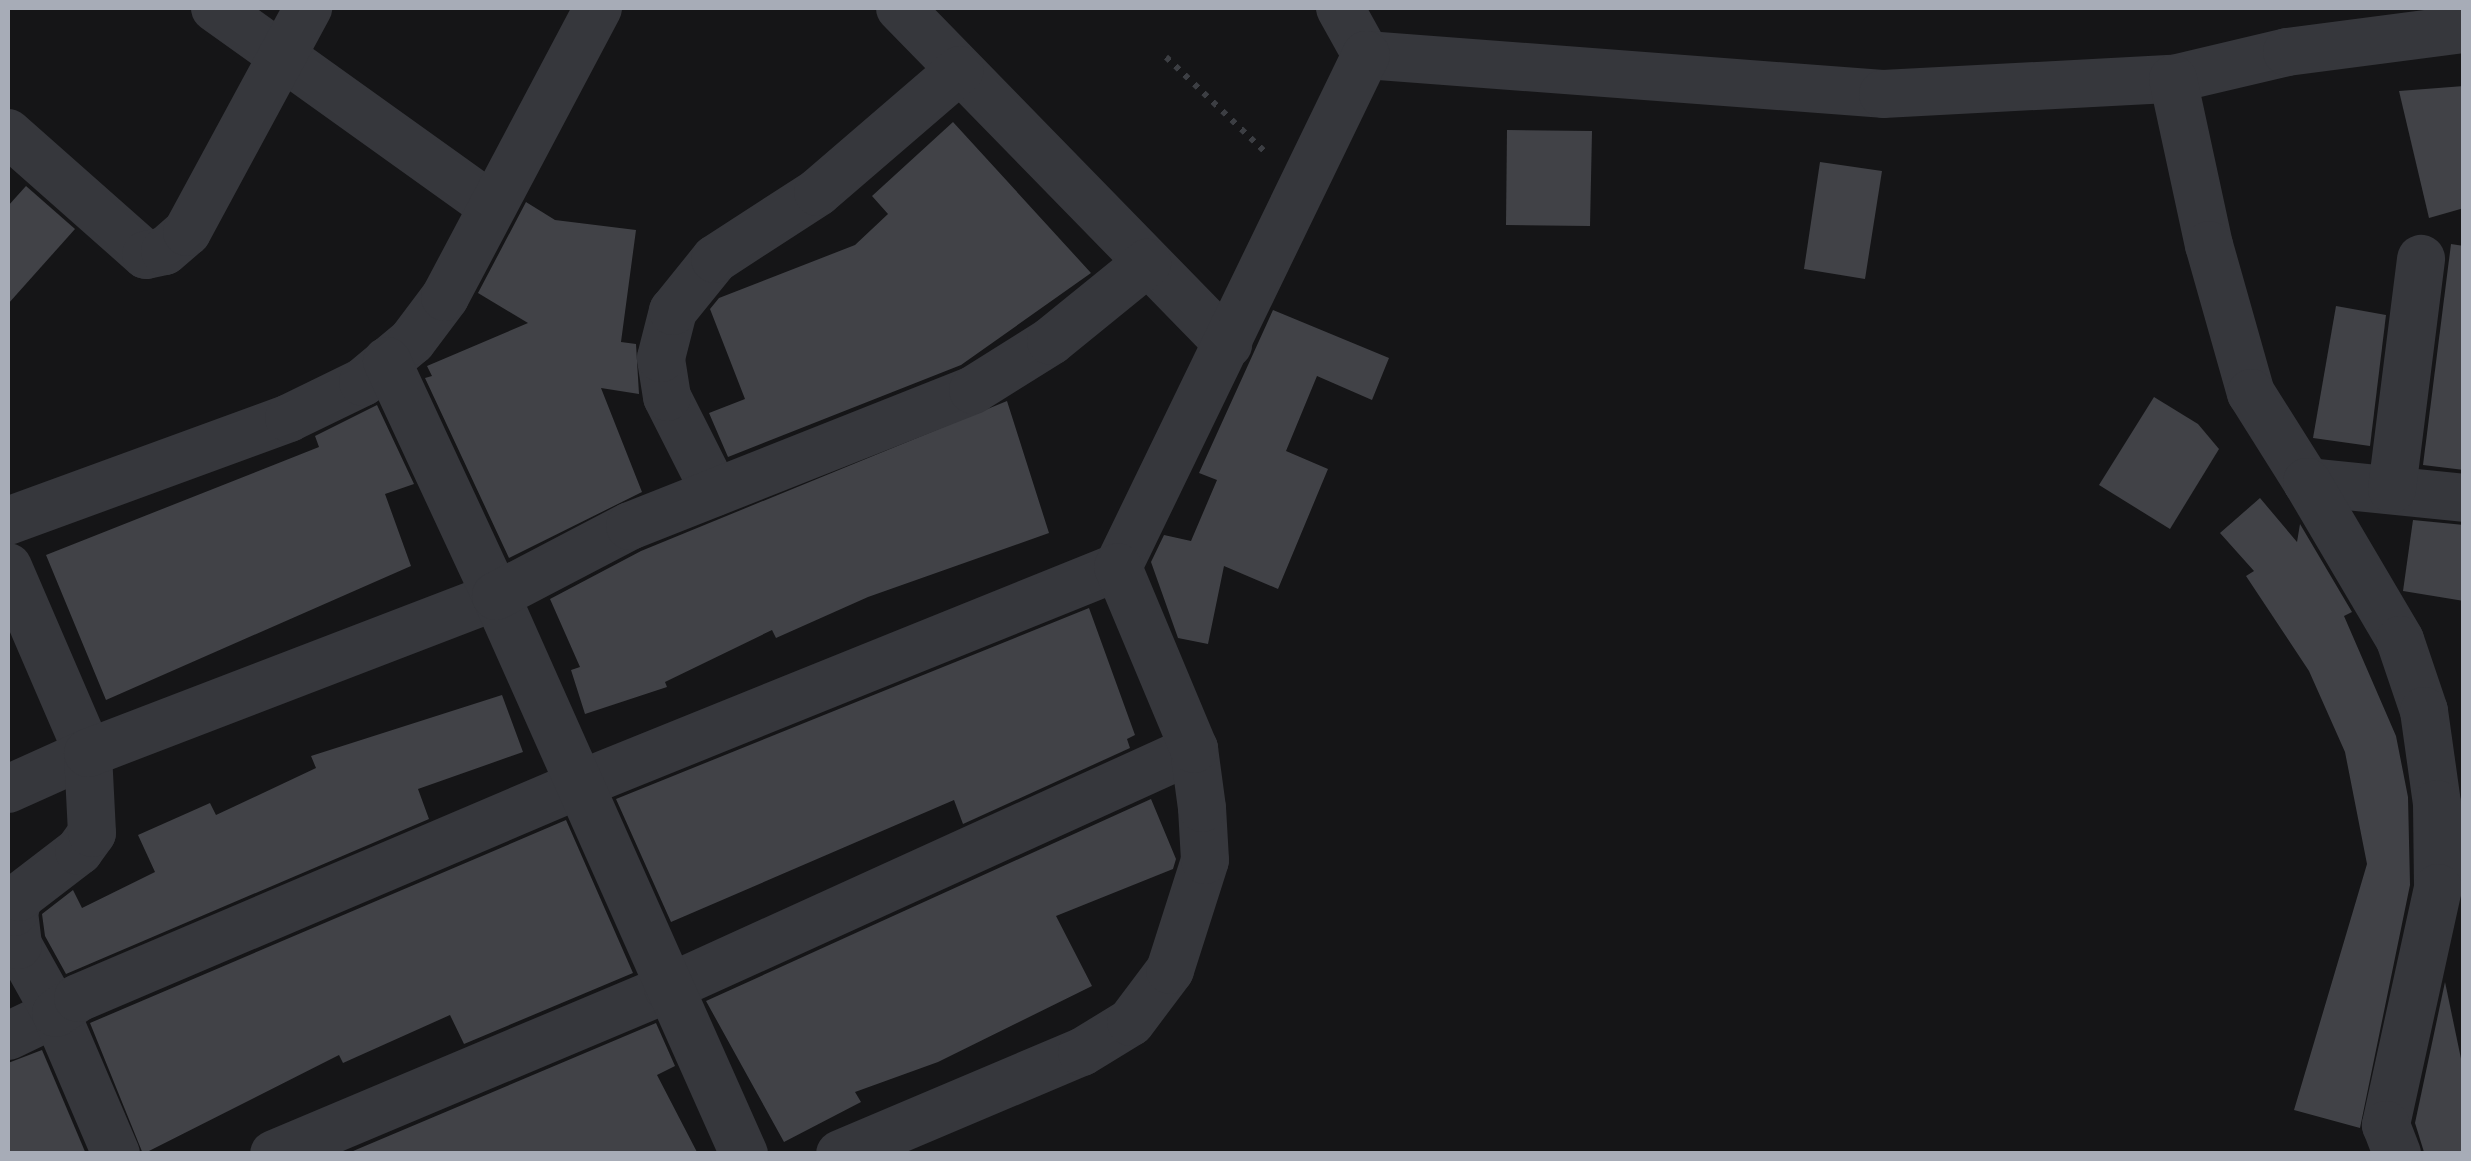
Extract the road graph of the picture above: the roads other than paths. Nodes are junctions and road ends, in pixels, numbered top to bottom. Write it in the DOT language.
graph roads {
  1 [pos="215,8"];
  2 [pos="308,8"];
  3 [pos="598,8"];
  4 [pos="900,8"];
  5 [pos="1340,8"];
  6 [pos="2464,29"];
  7 [pos="1366,55"];
  8 [pos="284,59"];
  9 [pos="960,70"];
  10 [pos="2173,79"];
  11 [pos="8,133"];
  12 [pos="492,206"];
  13 [pos="2421,259"];
  14 [pos="1146,263"];
  15 [pos="1228,344"];
  16 [pos="387,361"];
  17 [pos="2307,482"];
  18 [pos="2392,489"];
  19 [pos="714,492"];
  20 [pos="2464,498"];
  21 [pos="8,521"];
  22 [pos="8,567"];
  23 [pos="1118,567"];
  24 [pos="496,596"];
  25 [pos="2444,714"];
  26 [pos="1194,749"];
  27 [pos="88,753"];
  28 [pos="583,783"];
  29 [pos="8,789"];
  30 [pos="668,988"];
  31 [pos="56,1013"];
  32 [pos="8,1036"];
  33 [pos="116,1154"];
  34 [pos="274,1154"];
  35 [pos="744,1154"];
  36 [pos="840,1154"];
  37 [pos="2398,1154"];
  1 -- 8 [label="street"];
  2 -- 8 [label="street"];
  3 -- 12 [label="street"];
  4 -- 9 [label="street"];
  5 -- 7 [label="street"];
  6 -- 10 [label="street"];
  7 -- 10 [label="street"];
  7 -- 15 [label="street"];
  8 -- 11 [label="street"];
  8 -- 12 [label="street"];
  9 -- 14 [label="street"];
  9 -- 19 [label="street"];
  10 -- 17 [label="street"];
  12 -- 16 [label="street"];
  13 -- 18 [label="street"];
  14 -- 15 [label="street"];
  14 -- 19 [label="street"];
  15 -- 23 [label="street"];
  16 -- 21 [label="street"];
  16 -- 24 [label="street"];
  17 -- 18 [label="street"];
  17 -- 25 [label="street"];
  18 -- 20 [label="street"];
  19 -- 24 [label="street"];
  22 -- 27 [label="street"];
  23 -- 26 [label="street"];
  23 -- 28 [label="street"];
  24 -- 27 [label="street"];
  24 -- 28 [label="street"];
  25 -- 37 [label="street"];
  26 -- 30 [label="street"];
  26 -- 36 [label="street"];
  27 -- 29 [label="street"];
  27 -- 31 [label="street"];
  28 -- 30 [label="street"];
  28 -- 31 [label="street"];
  30 -- 34 [label="street"];
  30 -- 35 [label="street"];
  31 -- 32 [label="street"];
  31 -- 33 [label="street"];
}
